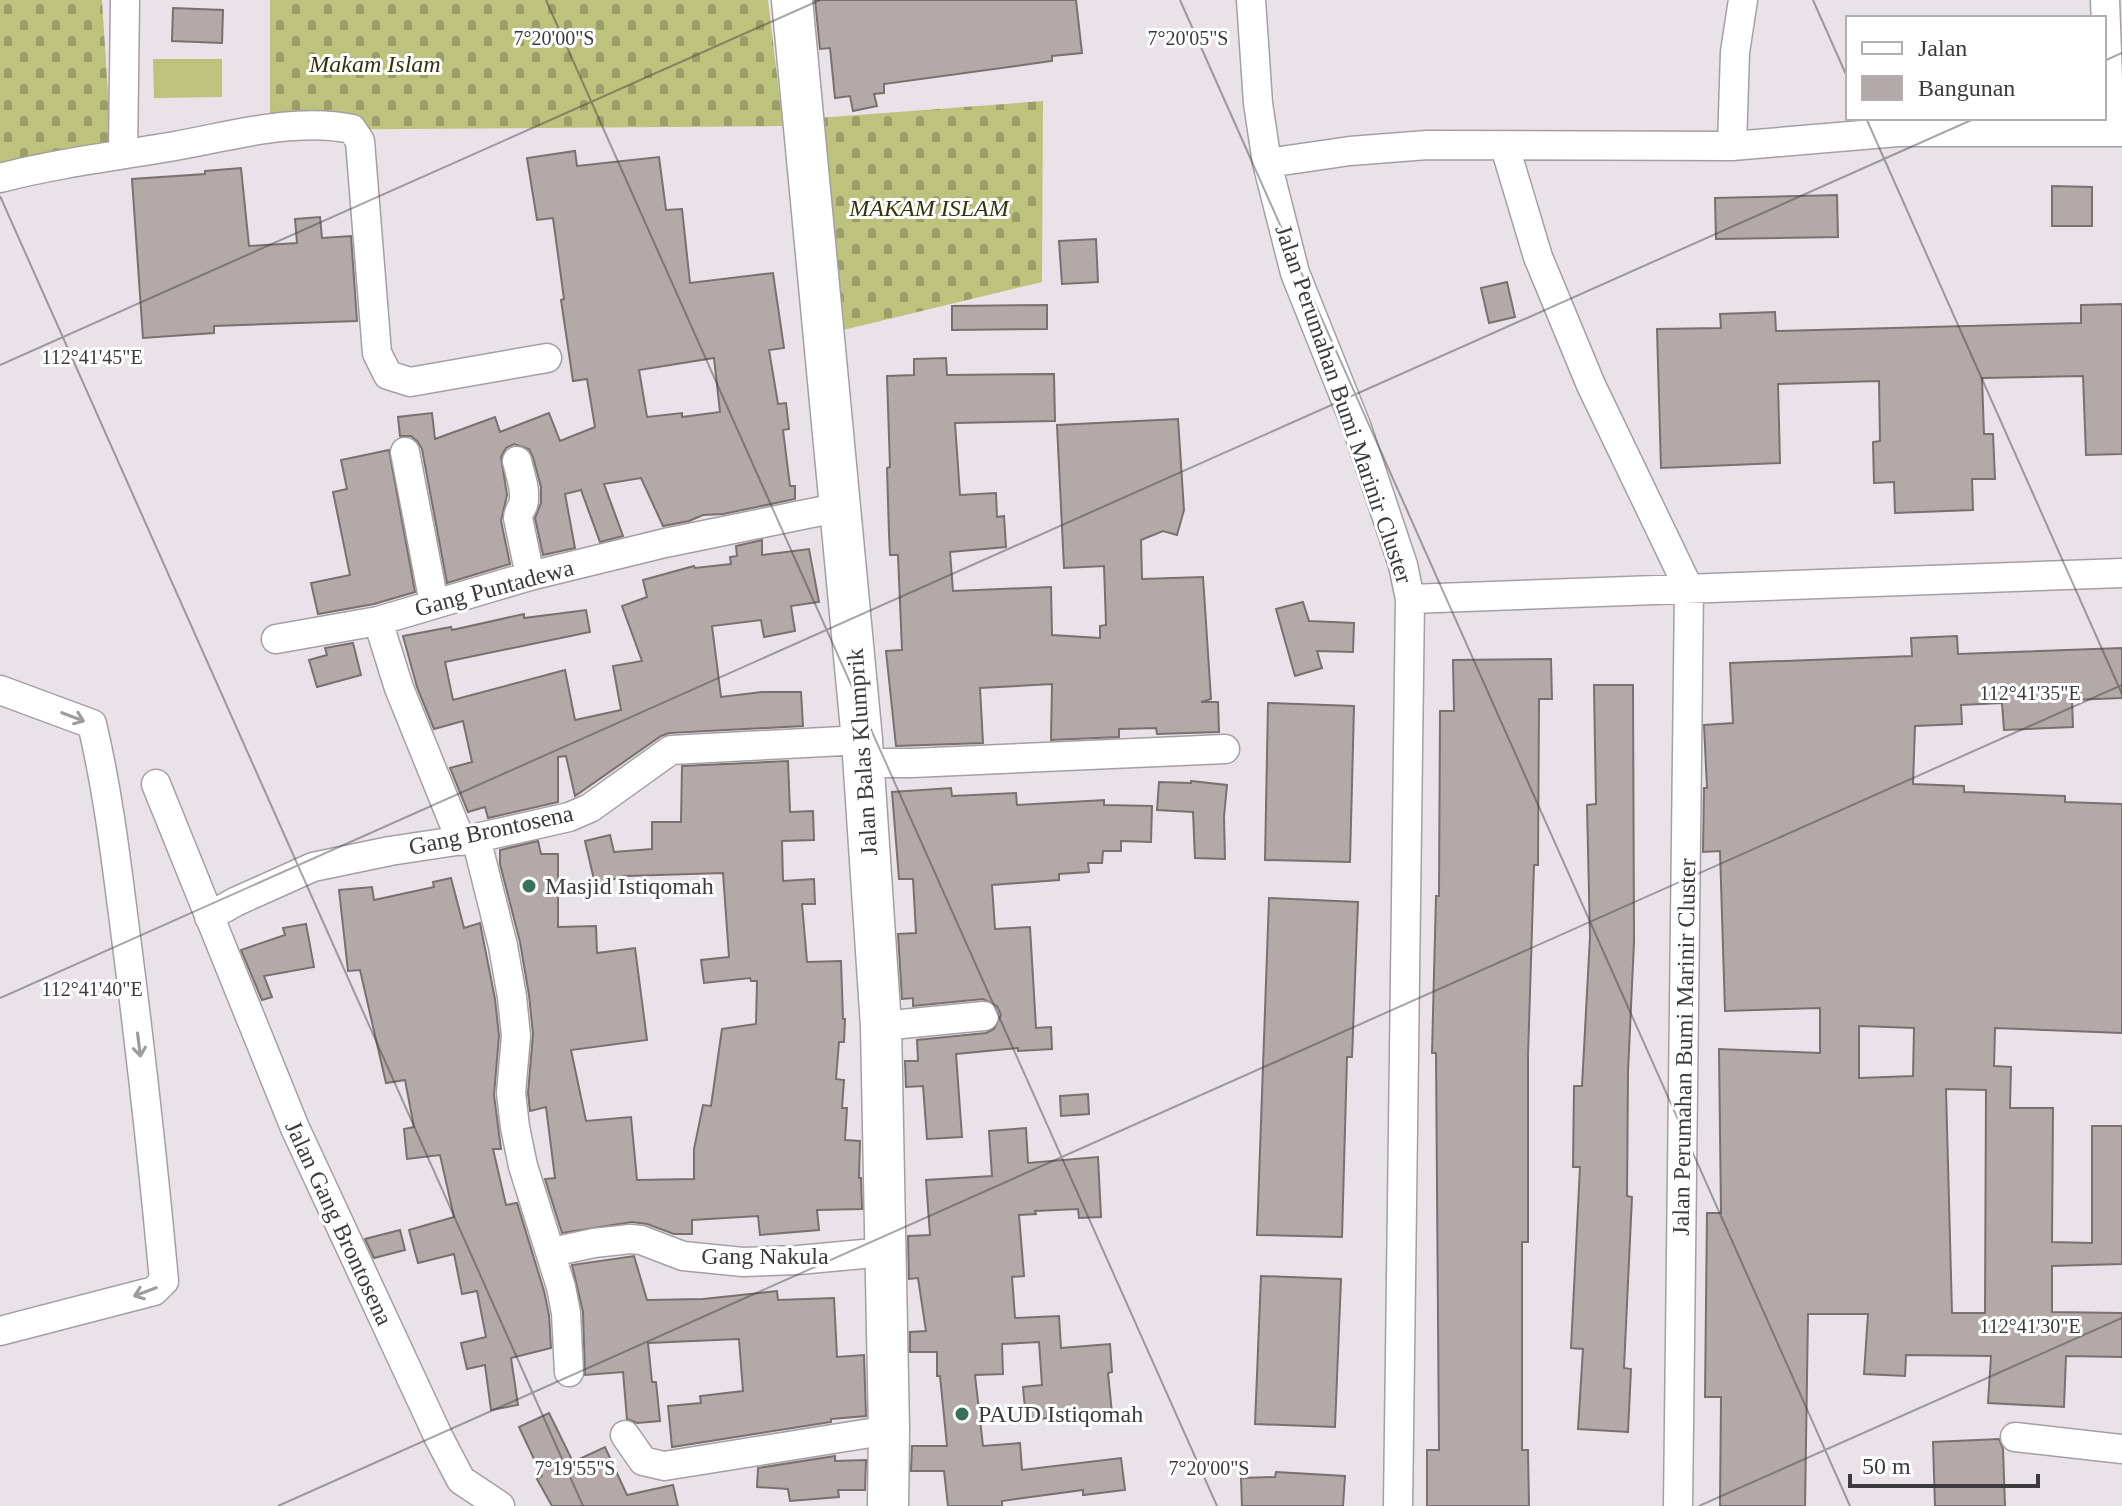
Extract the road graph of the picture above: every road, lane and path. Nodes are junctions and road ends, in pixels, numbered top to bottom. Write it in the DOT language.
graph roads {
  1 [pos="125,0"];
  2 [pos="792,0"];
  3 [pos="1251,0"];
  4 [pos="1743,0"];
  5 [pos="2105,0"];
  6 [pos="1900,125"];
  7 [pos="2027,125"];
  8 [pos="2116,132"];
  9 [pos="1732,146"];
  10 [pos="1505,147"];
  11 [pos="123,154"];
  12 [pos="1267,163"];
  13 [pos="0,178"];
  14 [pos="547,358"];
  15 [pos="405,452"];
  16 [pos="517,461"];
  17 [pos="841,507"];
  18 [pos="2122,573"];
  19 [pos="530,576"];
  20 [pos="1689,589"];
  21 [pos="1410,599"];
  22 [pos="434,603"];
  23 [pos="378,621"];
  24 [pos="276,639"];
  25 [pos="0,690"];
  26 [pos="1225,749"];
  27 [pos="863,752"];
  28 [pos="156,784"];
  29 [pos="468,840"];
  30 [pos="209,917"];
  31 [pos="984,1016"];
  32 [pos="881,1026"];
  33 [pos="552,1252"];
  34 [pos="885,1252"];
  35 [pos="0,1331"];
  36 [pos="569,1372"];
  37 [pos="889,1430"];
  38 [pos="625,1435"];
  39 [pos="2015,1437"];
  40 [pos="2122,1449"];
  41 [pos="500,1506"];
  42 [pos="888,1506"];
  43 [pos="1398,1506"];
  44 [pos="1678,1506"];
  1 -- 11 [label="street"];
  2 -- 17 [label="street, Jalan Balas Klumprik"];
  3 -- 12 [label="street, Jalan Perumahan Bumi Marinir Cluster"];
  4 -- 9 [label="street"];
  5 -- 8 [label="street"];
  6 -- 7 [label="street"];
  6 -- 9 [label="street"];
  7 -- 8 [label="street"];
  9 -- 10 [label="street"];
  10 -- 12 [label="street"];
  10 -- 20 [label="street, Jalan Perumahan Bumi Marinir Cluster"];
  11 -- 13 [label="street"];
  11 -- 14 [label="street"];
  12 -- 21 [label="street, Jalan Perumahan Bumi Marinir Cluster"];
  15 -- 22 [label="street"];
  16 -- 19 [label="street"];
  17 -- 19 [label="street, Gang Puntadewa"];
  17 -- 27 [label="street, Jalan Balas Klumprik"];
  18 -- 20 [label="street, Jalan Perumahan Bumi Marinir Cluster"];
  19 -- 22 [label="street, Gang Puntadewa"];
  20 -- 21 [label="street, Jalan Perumahan Bumi Marinir Cluster"];
  20 -- 44 [label="street, Jalan Perumahan Bumi Marinir Cluster"];
  21 -- 43 [label="street, Jalan Perumahan Bumi Marinir Cluster"];
  22 -- 23 [label="street, Gang Puntadewa"];
  23 -- 24 [label="street, Gang Puntadewa"];
  23 -- 29 [label="street"];
  25 -- 35 [label="street, one-way"];
  26 -- 27 [label="street, Gang Brontosena"];
  27 -- 29 [label="street, Gang Brontosena"];
  27 -- 32 [label="street, Jalan Balas Klumprik"];
  28 -- 30 [label="street, Jalan Gang Brontosena"];
  29 -- 30 [label="street, Gang Brontosena"];
  29 -- 33 [label="street"];
  30 -- 41 [label="street, Jalan Gang Brontosena"];
  31 -- 32 [label="street"];
  32 -- 34 [label="street, Jalan Balas Klumprik"];
  33 -- 34 [label="street, Gang Nakula"];
  33 -- 36 [label="street"];
  34 -- 37 [label="street, Jalan Balas Klumprik"];
  37 -- 38 [label="street"];
  37 -- 42 [label="street, Jalan Balas Klumprik"];
  39 -- 40 [label="street"];
}
